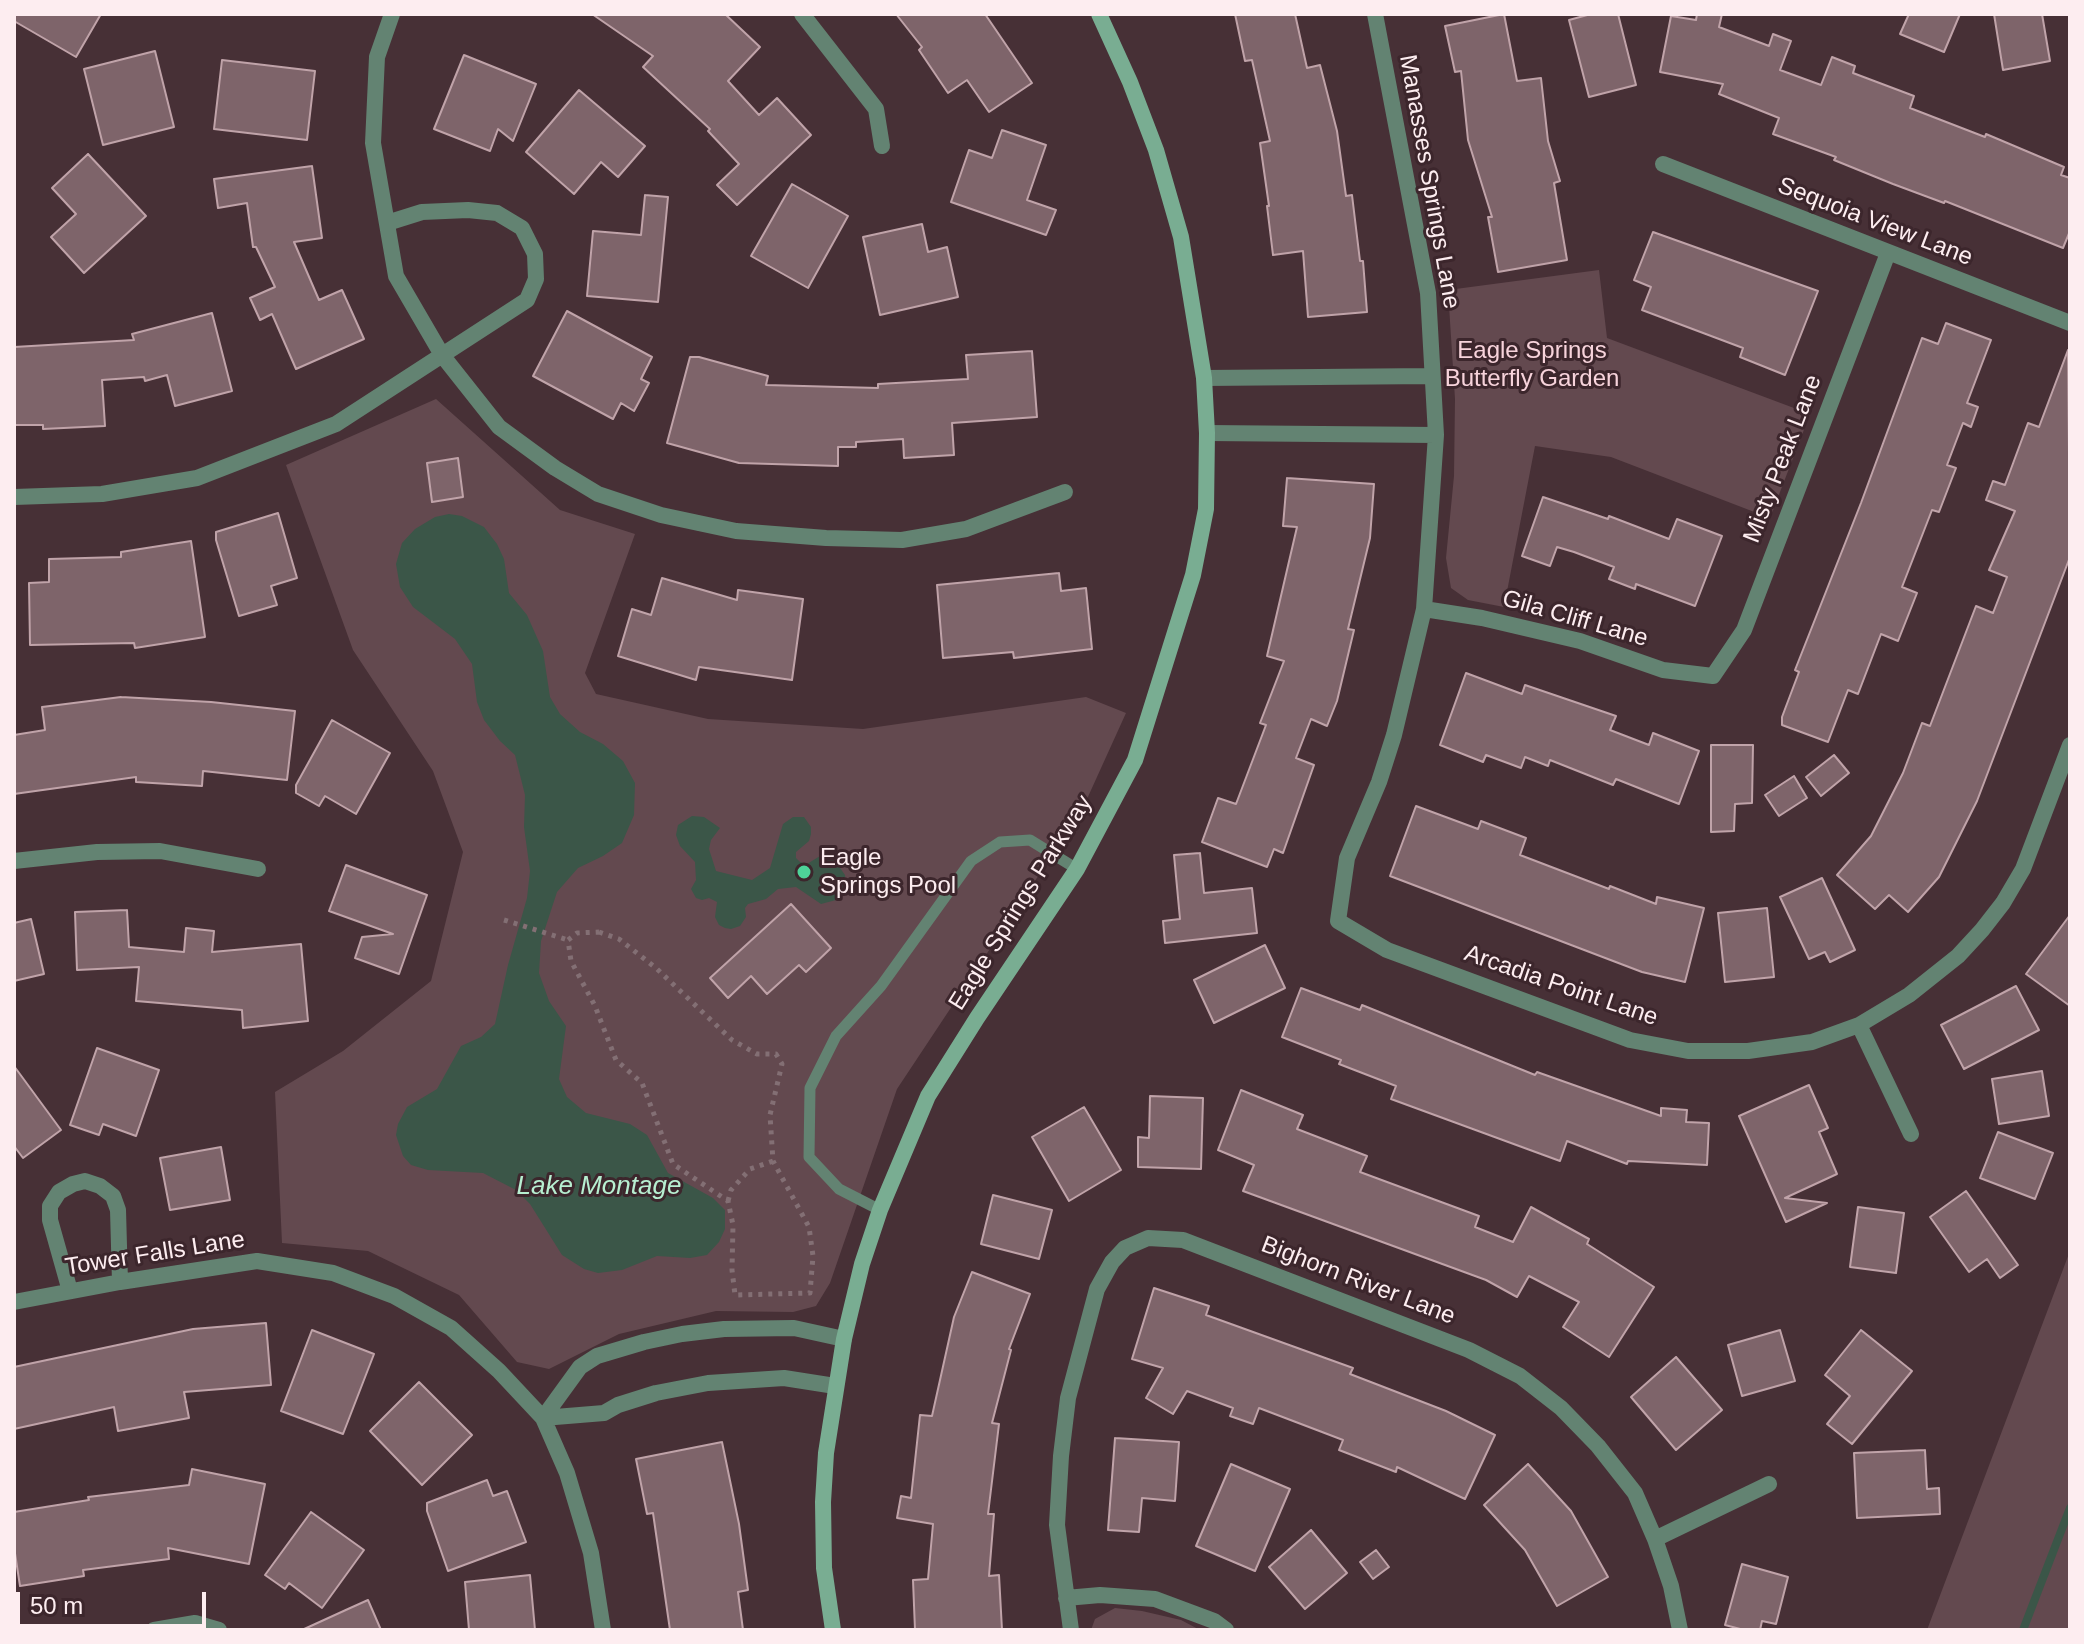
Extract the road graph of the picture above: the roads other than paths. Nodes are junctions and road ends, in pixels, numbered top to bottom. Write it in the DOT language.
graph roads {
  1 [pos="392,14"];
  2 [pos="802,14"];
  3 [pos="1099,14"];
  4 [pos="1375,14"];
  5 [pos="882,146"];
  6 [pos="1663,164"];
  7 [pos="387,223"];
  8 [pos="1888,253"];
  9 [pos="2070,323"];
  10 [pos="442,355"];
  11 [pos="1432,376"];
  12 [pos="1204,378"];
  13 [pos="1207,433"];
  14 [pos="1436,435"];
  15 [pos="1065,492"];
  16 [pos="14,497"];
  17 [pos="1424,609"];
  18 [pos="1713,676"];
  19 [pos="2070,745"];
  20 [pos="14,861"];
  21 [pos="258,869"];
  22 [pos="1077,869"];
  23 [pos="1338,921"];
  24 [pos="1859,1025"];
  25 [pos="1911,1134"];
  26 [pos="880,1210"];
  27 [pos="120,1282"];
  28 [pos="70,1291"];
  29 [pos="14,1302"];
  30 [pos="844,1339"];
  31 [pos="835,1386"];
  32 [pos="543,1418"];
  33 [pos="1769,1484"];
  34 [pos="1655,1539"];
  35 [pos="1066,1598"];
  36 [pos="154,1630"];
  37 [pos="219,1630"];
  38 [pos="603,1630"];
  39 [pos="833,1630"];
  40 [pos="1071,1630"];
  41 [pos="1226,1630"];
  42 [pos="1680,1630"];
  1 -- 7 [label="street"];
  2 -- 5 [label="street"];
  3 -- 12 [label="street, Eagle Springs Parkway"];
  4 -- 11 [label="street, Manasses Springs Lane"];
  6 -- 8 [label="street, Sequoia View Lane"];
  7 -- 10 [label="street"];
  7 -- 10 [label="street"];
  8 -- 9 [label="street, Sequoia View Lane"];
  8 -- 18 [label="street, Misty Peak Lane"];
  10 -- 15 [label="street"];
  10 -- 16 [label="street"];
  11 -- 12 [label="street"];
  11 -- 14 [label="street, Manasses Springs Lane"];
  12 -- 13 [label="street, Eagle Springs Parkway"];
  13 -- 14 [label="street"];
  13 -- 22 [label="street, Eagle Springs Parkway"];
  14 -- 17 [label="street, Manasses Springs Lane"];
  17 -- 18 [label="street, Gila Cliff Lane"];
  17 -- 23 [label="street, Manasses Springs Lane"];
  19 -- 24 [label="street, Arcadia Point Lane"];
  20 -- 21 [label="street"];
  22 -- 26 [label="street, Eagle Springs Parkway"];
  22 -- 26 [label="lane"];
  23 -- 24 [label="street, Arcadia Point Lane"];
  24 -- 25 [label="street"];
  26 -- 30 [label="street, Eagle Springs Parkway"];
  27 -- 28 [label="street, Tower Falls Lane"];
  27 -- 28 [label="street"];
  27 -- 32 [label="street, Tower Falls Lane"];
  28 -- 29 [label="street, Tower Falls Lane"];
  30 -- 31 [label="street, Eagle Springs Parkway"];
  30 -- 32 [label="street"];
  31 -- 32 [label="street"];
  31 -- 39 [label="street, Eagle Springs Parkway"];
  32 -- 38 [label="street, Tower Falls Lane"];
  33 -- 34 [label="street"];
  34 -- 35 [label="street, Bighorn River Lane"];
  34 -- 42 [label="street, Bighorn River Lane"];
  35 -- 40 [label="street"];
  35 -- 41 [label="street"];
  36 -- 37 [label="street"];
}
